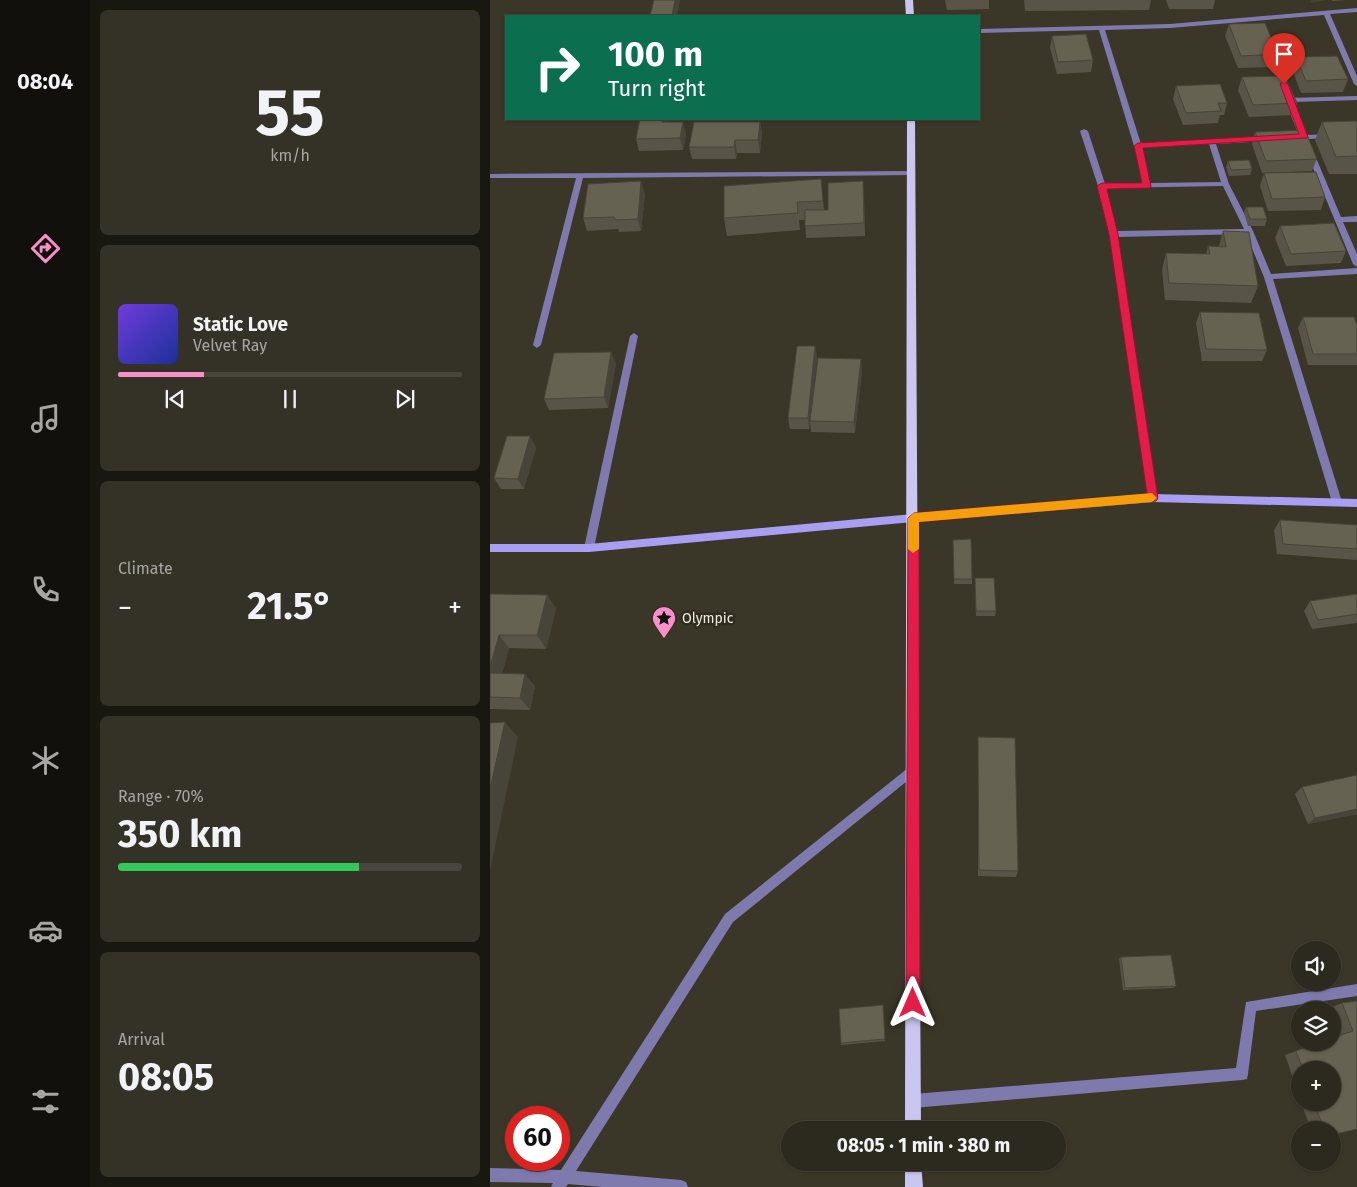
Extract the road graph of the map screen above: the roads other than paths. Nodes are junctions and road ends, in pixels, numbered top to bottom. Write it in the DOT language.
graph roads {
  1 [pos="909,0"];
  2 [pos="1357,10"];
  3 [pos="1326,12"];
  4 [pos="910,15"];
  5 [pos="1262,17"];
  6 [pos="1265,26"];
  7 [pos="1102,29"];
  8 [pos="980,31"];
  9 [pos="1271,45"];
  10 [pos="1353,64"];
  11 [pos="1357,84"];
  12 [pos="1357,98"];
  13 [pos="1289,100"];
  14 [pos="911,120"];
  15 [pos="1084,131"];
  16 [pos="1357,135"];
  17 [pos="1295,137"];
  18 [pos="1304,137"];
  19 [pos="1276,138"];
  20 [pos="1212,143"];
  21 [pos="1138,146"];
  22 [pos="912,173"];
  23 [pos="580,175"];
  24 [pos="490,176"];
  25 [pos="1225,184"];
  26 [pos="1102,186"];
  27 [pos="1147,186"];
  28 [pos="1338,220"];
  29 [pos="1357,220"];
  30 [pos="1249,231"];
  31 [pos="1113,234"];
  32 [pos="1357,264"];
  33 [pos="1357,271"];
  34 [pos="1268,277"];
  35 [pos="634,336"];
  36 [pos="537,346"];
  37 [pos="1153,498"];
  38 [pos="1337,502"];
  39 [pos="1357,503"];
  40 [pos="914,518"];
  41 [pos="490,548"];
  42 [pos="589,548"];
  43 [pos="913,769"];
  44 [pos="1357,990"];
  45 [pos="913,1101"];
  46 [pos="913,1121"];
  47 [pos="914,1171"];
  48 [pos="490,1175"];
  49 [pos="561,1182"];
  50 [pos="681,1187"];
  51 [pos="914,1187"];
  1 -- 4 [label="main road"];
  2 -- 3 [label="street"];
  3 -- 5 [label="street"];
  3 -- 10 [label="street"];
  5 -- 6 [label="street"];
  5 -- 7 [label="street"];
  7 -- 8 [label="street"];
  7 -- 21 [label="street"];
  9 -- 13 [label="street"];
  10 -- 11 [label="street"];
  12 -- 13 [label="street"];
  13 -- 18 [label="street"];
  14 -- 22 [label="main road"];
  15 -- 26 [label="street"];
  16 -- 18 [label="street"];
  17 -- 18 [label="street"];
  18 -- 28 [label="street"];
  19 -- 20 [label="street"];
  20 -- 21 [label="street"];
  20 -- 25 [label="street"];
  21 -- 27 [label="street"];
  22 -- 23 [label="street"];
  22 -- 40 [label="main road"];
  23 -- 24 [label="street"];
  23 -- 36 [label="street"];
  25 -- 27 [label="street"];
  25 -- 30 [label="street"];
  26 -- 27 [label="street"];
  26 -- 31 [label="street"];
  28 -- 29 [label="street"];
  28 -- 32 [label="street"];
  30 -- 31 [label="street"];
  30 -- 34 [label="street"];
  31 -- 37 [label="street"];
  33 -- 34 [label="street"];
  34 -- 38 [label="street"];
  35 -- 42 [label="street"];
  37 -- 38 [label="street"];
  37 -- 40 [label="street"];
  38 -- 39 [label="street"];
  40 -- 42 [label="street"];
  40 -- 43 [label="main road"];
  41 -- 42 [label="street"];
  43 -- 45 [label="main road"];
  43 -- 49 [label="street"];
  44 -- 45 [label="street"];
  45 -- 46 [label="main road"];
  47 -- 51 [label="main road"];
  48 -- 49 [label="street"];
  49 -- 50 [label="street"];
}
